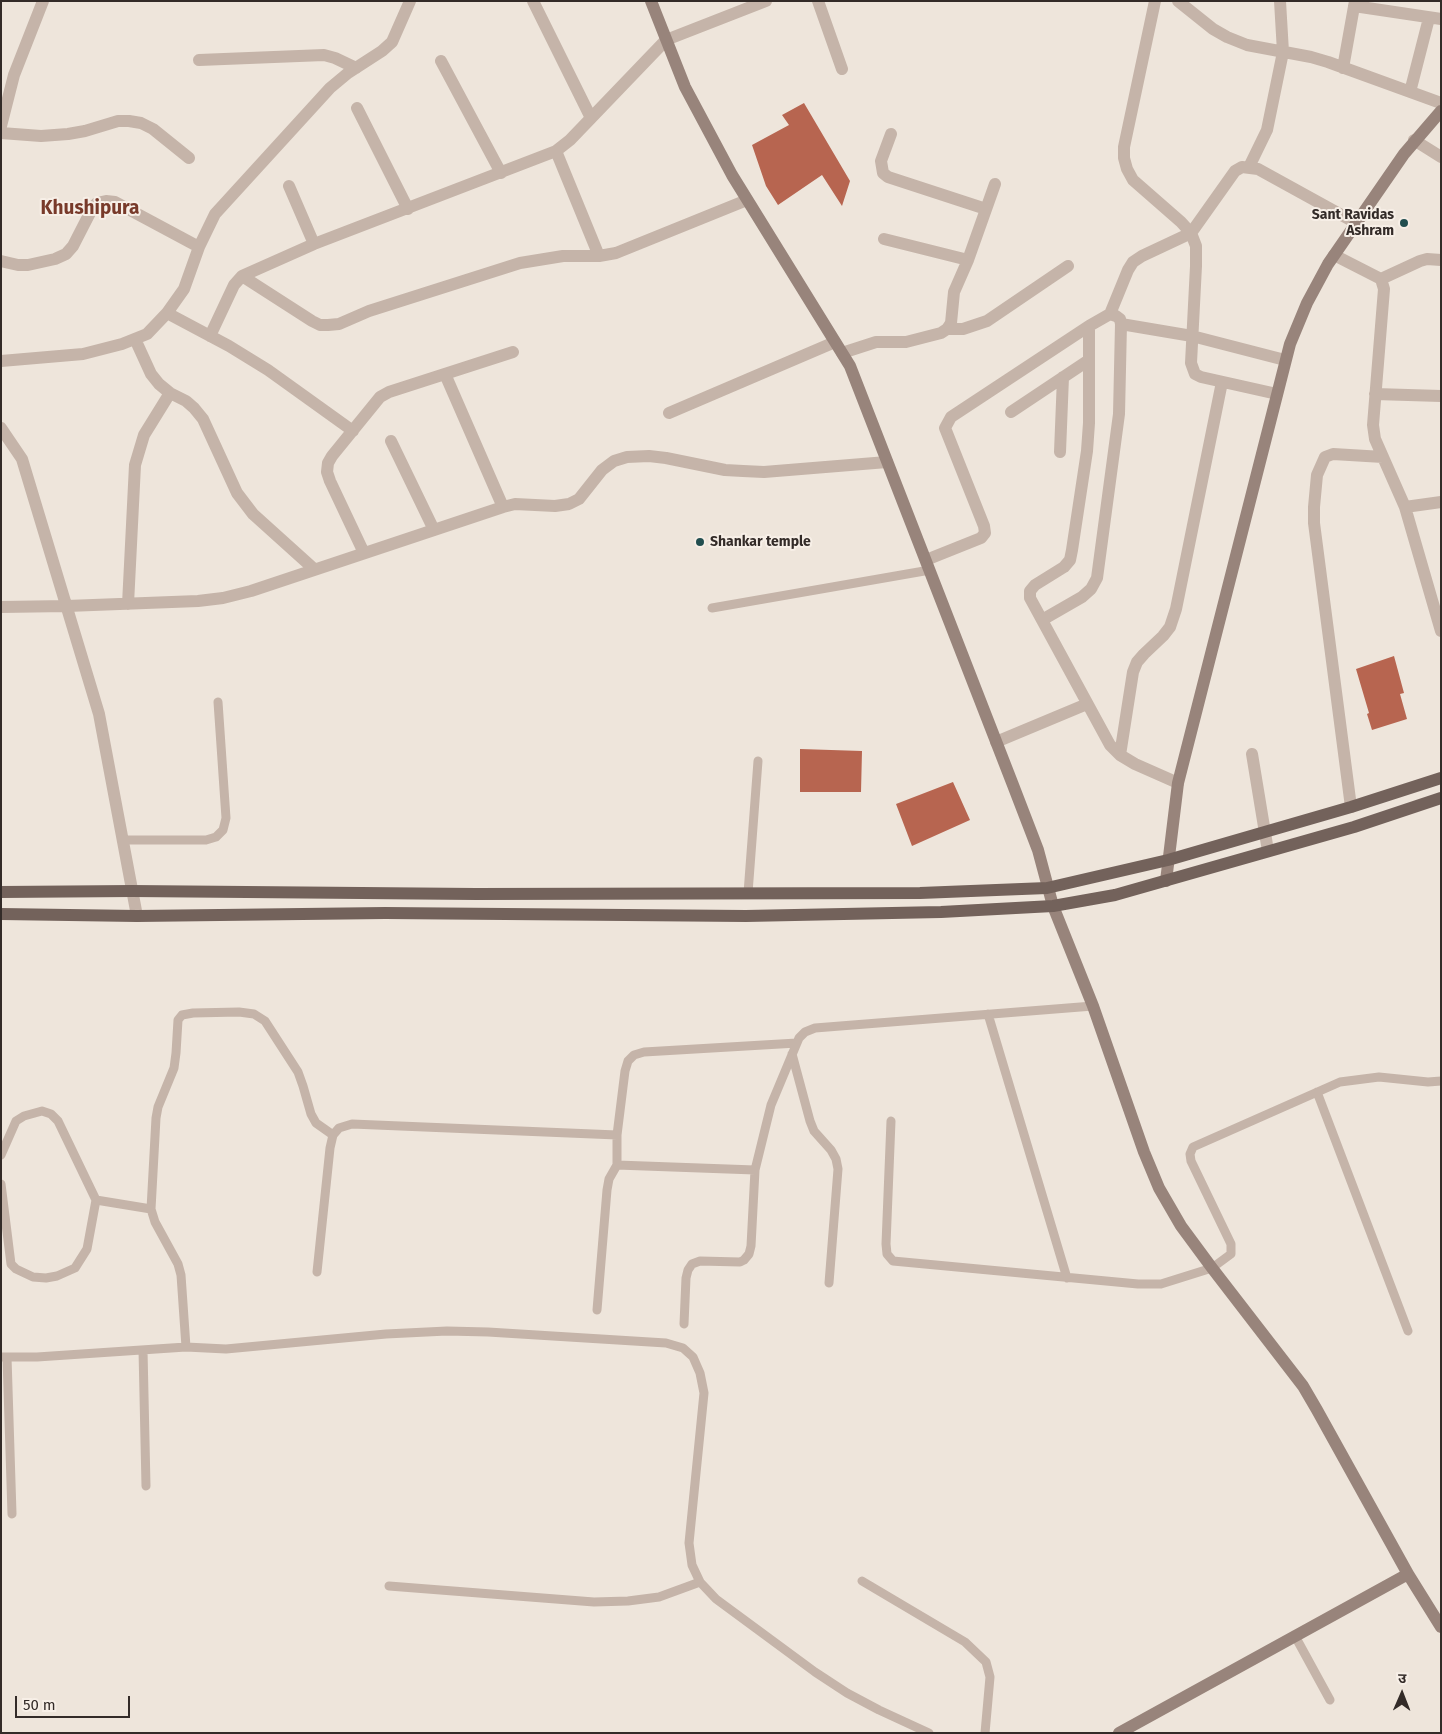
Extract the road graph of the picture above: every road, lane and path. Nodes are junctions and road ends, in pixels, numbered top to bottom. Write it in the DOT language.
graph roads {
  1 [pos="43,1"];
  2 [pos="410,1"];
  3 [pos="533,1"];
  4 [pos="651,1"];
  5 [pos="766,1"];
  6 [pos="818,1"];
  7 [pos="1154,1"];
  8 [pos="1178,1"];
  9 [pos="1280,1"];
  10 [pos="1354,4"];
  11 [pos="1435,19"];
  12 [pos="666,40"];
  13 [pos="1283,52"];
  14 [pos="200,60"];
  15 [pos="441,61"];
  16 [pos="356,68"];
  17 [pos="1343,68"];
  18 [pos="842,69"];
  19 [pos="1410,92"];
  20 [pos="1441,103"];
  21 [pos="357,108"];
  22 [pos="1441,110"];
  23 [pos="591,118"];
  24 [pos="1,126"];
  25 [pos="1,133"];
  26 [pos="891,134"];
  27 [pos="1414,140"];
  28 [pos="556,151"];
  29 [pos="1441,157"];
  30 [pos="189,158"];
  31 [pos="1249,167"];
  32 [pos="501,173"];
  33 [pos="995,184"];
  34 [pos="289,186"];
  35 [pos="747,200"];
  36 [pos="408,208"];
  37 [pos="986,209"];
  38 [pos="1356,223"];
  39 [pos="1191,233"];
  40 [pos="884,239"];
  41 [pos="314,244"];
  42 [pos="198,247"];
  43 [pos="1334,255"];
  44 [pos="599,256"];
  45 [pos="968,260"];
  46 [pos="1441,260"];
  47 [pos="1,261"];
  48 [pos="1068,266"];
  49 [pos="242,276"];
  50 [pos="1381,279"];
  51 [pos="168,314"];
  52 [pos="1110,314"];
  53 [pos="1121,324"];
  54 [pos="1089,326"];
  55 [pos="947,329"];
  56 [pos="210,336"];
  57 [pos="1192,336"];
  58 [pos="135,339"];
  59 [pos="838,347"];
  60 [pos="513,352"];
  61 [pos="1089,360"];
  62 [pos="1285,360"];
  63 [pos="1,361"];
  64 [pos="445,374"];
  65 [pos="1063,377"];
  66 [pos="1222,382"];
  67 [pos="170,393"];
  68 [pos="1277,394"];
  69 [pos="1375,394"];
  70 [pos="1441,396"];
  71 [pos="669,412"];
  72 [pos="1010,412"];
  73 [pos="1,428"];
  74 [pos="353,431"];
  75 [pos="392,441"];
  76 [pos="1060,452"];
  77 [pos="1383,457"];
  78 [pos="887,462"];
  79 [pos="1441,502"];
  80 [pos="503,507"];
  81 [pos="1404,507"];
  82 [pos="434,530"];
  83 [pos="364,553"];
  84 [pos="928,565"];
  85 [pos="314,570"];
  86 [pos="128,604"];
  87 [pos="1,606"];
  88 [pos="67,606"];
  89 [pos="712,608"];
  90 [pos="1042,620"];
  91 [pos="1441,631"];
  92 [pos="218,702"];
  93 [pos="1087,704"];
  94 [pos="996,742"];
  95 [pos="1252,754"];
  96 [pos="1120,755"];
  97 [pos="758,761"];
  98 [pos="1441,778"];
  99 [pos="1178,783"];
  100 [pos="1441,798"];
  101 [pos="1351,807"];
  102 [pos="1263,832"];
  103 [pos="122,840"];
  104 [pos="1268,851"];
  105 [pos="1168,860"];
  106 [pos="1166,881"];
  107 [pos="1047,888"];
  108 [pos="132,891"];
  109 [pos="1,892"];
  110 [pos="748,894"];
  111 [pos="1053,906"];
  112 [pos="1,914"];
  113 [pos="137,916"];
  114 [pos="1092,1006"];
  115 [pos="988,1014"];
  116 [pos="797,1043"];
  117 [pos="792,1054"];
  118 [pos="1441,1081"];
  119 [pos="1317,1092"];
  120 [pos="891,1121"];
  121 [pos="333,1135"];
  122 [pos="617,1136"];
  123 [pos="1,1154"];
  124 [pos="617,1165"];
  125 [pos="755,1170"];
  126 [pos="1,1184"];
  127 [pos="96,1200"];
  128 [pos="151,1209"];
  129 [pos="1212,1268"];
  130 [pos="317,1272"];
  131 [pos="1067,1278"];
  132 [pos="829,1284"];
  133 [pos="597,1310"];
  134 [pos="684,1324"];
  135 [pos="1408,1331"];
  136 [pos="186,1347"];
  137 [pos="143,1350"];
  138 [pos="4,1357"];
  139 [pos="146,1486"];
  140 [pos="12,1514"];
  141 [pos="1408,1574"];
  142 [pos="862,1581"];
  143 [pos="700,1582"];
  144 [pos="389,1586"];
  145 [pos="1441,1627"];
  146 [pos="1296,1636"];
  147 [pos="1330,1700"];
  148 [pos="1122,1732"];
  149 [pos="930,1733"];
  150 [pos="986,1733"];
  1 -- 24 [label="street"];
  2 -- 16 [label="street"];
  3 -- 23 [label="street"];
  4 -- 12 [label="street"];
  5 -- 12 [label="street"];
  6 -- 18 [label="street"];
  7 -- 39 [label="street"];
  8 -- 13 [label="street"];
  9 -- 13 [label="street"];
  10 -- 11 [label="street"];
  10 -- 17 [label="street"];
  11 -- 19 [label="street"];
  12 -- 23 [label="street"];
  12 -- 35 [label="street"];
  13 -- 17 [label="street"];
  13 -- 31 [label="street"];
  14 -- 16 [label="street"];
  15 -- 32 [label="street"];
  16 -- 42 [label="street"];
  17 -- 19 [label="street"];
  19 -- 20 [label="street"];
  21 -- 36 [label="street"];
  22 -- 27 [label="street"];
  23 -- 28 [label="street"];
  25 -- 30 [label="street"];
  26 -- 37 [label="street"];
  27 -- 29 [label="street"];
  27 -- 38 [label="street"];
  28 -- 32 [label="street"];
  28 -- 44 [label="street"];
  31 -- 38 [label="street"];
  31 -- 39 [label="street"];
  32 -- 36 [label="street"];
  33 -- 37 [label="street"];
  34 -- 41 [label="street"];
  35 -- 44 [label="street"];
  35 -- 59 [label="street"];
  36 -- 41 [label="street"];
  37 -- 45 [label="street"];
  38 -- 43 [label="street"];
  39 -- 52 [label="street"];
  39 -- 57 [label="street"];
  40 -- 45 [label="street"];
  41 -- 49 [label="street"];
  42 -- 47 [label="street"];
  42 -- 51 [label="street"];
  43 -- 50 [label="street"];
  43 -- 62 [label="street"];
  44 -- 49 [label="street"];
  45 -- 55 [label="street"];
  46 -- 50 [label="street"];
  48 -- 55 [label="street"];
  49 -- 56 [label="street"];
  50 -- 69 [label="street"];
  51 -- 56 [label="street"];
  51 -- 58 [label="street"];
  52 -- 53 [label="street"];
  52 -- 54 [label="street"];
  53 -- 57 [label="street"];
  53 -- 90 [label="street"];
  54 -- 61 [label="street"];
  54 -- 84 [label="street"];
  55 -- 59 [label="street"];
  56 -- 74 [label="street"];
  57 -- 62 [label="street"];
  57 -- 66 [label="street"];
  58 -- 63 [label="street"];
  58 -- 67 [label="street"];
  59 -- 71 [label="street"];
  59 -- 78 [label="street"];
  60 -- 64 [label="street"];
  61 -- 65 [label="street"];
  61 -- 90 [label="street"];
  62 -- 68 [label="street"];
  64 -- 74 [label="street"];
  64 -- 80 [label="street"];
  65 -- 72 [label="street"];
  65 -- 76 [label="street"];
  66 -- 68 [label="street"];
  66 -- 96 [label="street"];
  67 -- 85 [label="street"];
  67 -- 86 [label="street"];
  68 -- 99 [label="street"];
  69 -- 70 [label="street"];
  69 -- 77 [label="street"];
  73 -- 88 [label="street"];
  74 -- 83 [label="street"];
  75 -- 82 [label="street"];
  77 -- 81 [label="street"];
  77 -- 101 [label="street"];
  78 -- 80 [label="street"];
  78 -- 84 [label="street"];
  79 -- 81 [label="street"];
  80 -- 82 [label="street"];
  81 -- 91 [label="street"];
  82 -- 83 [label="street"];
  83 -- 85 [label="street"];
  84 -- 89 [label="lane"];
  84 -- 94 [label="street"];
  85 -- 86 [label="street"];
  86 -- 88 [label="street"];
  87 -- 88 [label="street"];
  88 -- 103 [label="street"];
  90 -- 93 [label="street"];
  92 -- 103 [label="lane"];
  93 -- 94 [label="street"];
  93 -- 96 [label="street"];
  94 -- 107 [label="street"];
  95 -- 102 [label="street"];
  96 -- 99 [label="street"];
  97 -- 110 [label="lane"];
  98 -- 101 [label="main road"];
  99 -- 105 [label="street"];
  100 -- 104 [label="main road"];
  101 -- 102 [label="main road"];
  102 -- 104 [label="street"];
  102 -- 105 [label="main road"];
  103 -- 108 [label="street"];
  104 -- 106 [label="main road"];
  105 -- 106 [label="street"];
  105 -- 107 [label="main road"];
  106 -- 111 [label="main road"];
  107 -- 110 [label="main road"];
  107 -- 111 [label="street"];
  108 -- 109 [label="main road"];
  108 -- 110 [label="main road"];
  108 -- 113 [label="street"];
  111 -- 113 [label="main road"];
  111 -- 114 [label="street"];
  112 -- 113 [label="main road"];
  114 -- 115 [label="lane"];
  114 -- 129 [label="street"];
  115 -- 116 [label="lane"];
  115 -- 131 [label="lane"];
  116 -- 117 [label="lane"];
  116 -- 122 [label="lane"];
  117 -- 125 [label="lane"];
  117 -- 132 [label="lane"];
  118 -- 119 [label="lane"];
  119 -- 129 [label="lane"];
  119 -- 135 [label="lane"];
  120 -- 131 [label="lane"];
  121 -- 122 [label="lane"];
  121 -- 128 [label="lane"];
  121 -- 130 [label="lane"];
  122 -- 124 [label="lane"];
  123 -- 127 [label="lane"];
  124 -- 125 [label="lane"];
  124 -- 133 [label="lane"];
  125 -- 134 [label="lane"];
  126 -- 127 [label="lane"];
  127 -- 128 [label="lane"];
  128 -- 136 [label="lane"];
  129 -- 131 [label="lane"];
  129 -- 141 [label="street"];
  136 -- 137 [label="lane"];
  136 -- 143 [label="lane"];
  137 -- 138 [label="lane"];
  137 -- 139 [label="lane"];
  138 -- 140 [label="lane"];
  141 -- 145 [label="street"];
  141 -- 146 [label="street"];
  142 -- 150 [label="lane"];
  143 -- 144 [label="lane"];
  143 -- 149 [label="lane"];
  146 -- 147 [label="lane"];
  146 -- 148 [label="street"];
}
